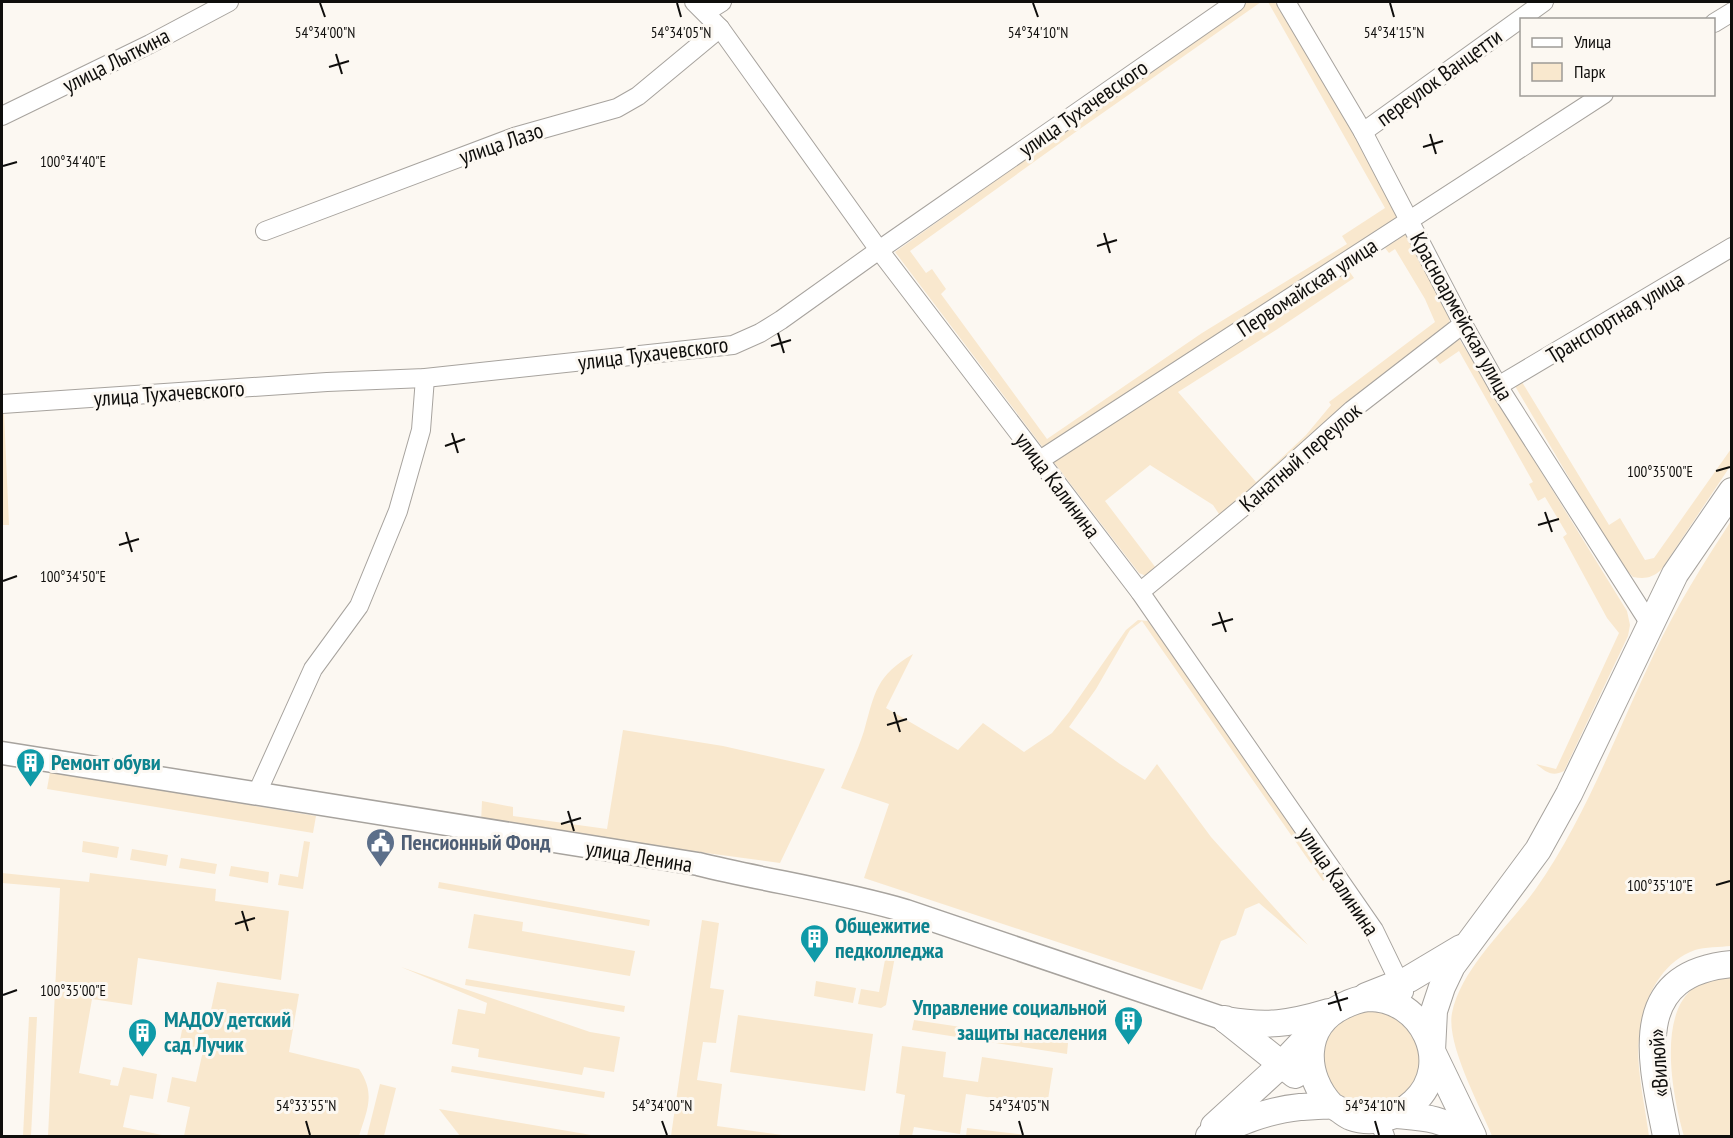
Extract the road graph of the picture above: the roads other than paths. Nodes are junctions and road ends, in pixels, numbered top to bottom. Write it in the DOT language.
graph roads {
  1 [pos="229,2"];
  2 [pos="722,2"];
  3 [pos="1236,2"];
  4 [pos="1286,2"];
  5 [pos="1544,2"];
  6 [pos="700,7"];
  7 [pos="1731,12"];
  8 [pos="1522,18"];
  9 [pos="1520,19"];
  10 [pos="1715,22"];
  11 [pos="720,28"];
  12 [pos="1601,96"];
  13 [pos="2,116"];
  14 [pos="1363,132"];
  15 [pos="1409,220"];
  16 [pos="265,231"];
  17 [pos="1731,247"];
  18 [pos="879,250"];
  19 [pos="1463,324"];
  20 [pos="425,378"];
  21 [pos="1498,386"];
  22 [pos="2,404"];
  23 [pos="1040,460"];
  24 [pos="1731,491"];
  25 [pos="1140,592"];
  26 [pos="1650,624"];
  27 [pos="2,753"];
  28 [pos="257,793"];
  29 [pos="1472,942"];
  30 [pos="1731,964"];
  31 [pos="1400,984"];
  32 [pos="1344,1005"];
  33 [pos="1225,1019"];
  34 [pos="1419,1021"];
  35 [pos="1432,1051"];
  36 [pos="1281,1065"];
  37 [pos="1328,1102"];
  38 [pos="1386,1123"];
  39 [pos="1204,1137"];
  40 [pos="1209,1137"];
  41 [pos="1463,1137"];
  42 [pos="1473,1137"];
  43 [pos="1666,1137"];
  1 -- 13 [label="street, улица Лыткина"];
  2 -- 6 [label="street"];
  3 -- 18 [label="street, улица Тухачевского"];
  4 -- 14 [label="street, Красноармейская улица"];
  5 -- 8 [label="street, переулок Ванцетти"];
  6 -- 11 [label="street, улица Калинина"];
  7 -- 10 [label="street"];
  9 -- 14 [label="street, переулок Ванцетти"];
  11 -- 16 [label="street, улица Лазо"];
  11 -- 18 [label="street, улица Калинина"];
  12 -- 15 [label="street, Первомайская улица"];
  14 -- 15 [label="street, Красноармейская улица"];
  15 -- 19 [label="street, Красноармейская улица"];
  15 -- 23 [label="street, Первомайская улица"];
  17 -- 21 [label="street, Транспортная улица"];
  18 -- 20 [label="street, улица Тухачевского"];
  18 -- 23 [label="street, улица Калинина"];
  19 -- 21 [label="street, Красноармейская улица"];
  19 -- 25 [label="street, Канатный переулок"];
  20 -- 22 [label="street, улица Тухачевского"];
  20 -- 28 [label="street"];
  21 -- 26 [label="street, Красноармейская улица"];
  23 -- 25 [label="street, улица Калинина"];
  24 -- 26 [label="highway"];
  25 -- 31 [label="street, улица Калинина"];
  26 -- 29 [label="highway"];
  27 -- 28 [label="main road, улица Ленина"];
  28 -- 33 [label="main road, улица Ленина"];
  29 -- 31 [label="highway"];
  29 -- 35 [label="highway"];
  30 -- 43 [label="highway, «Вилюй»"];
  31 -- 32 [label="highway"];
  31 -- 34 [label="street, улица Калинина"];
  32 -- 33 [label="highway"];
  32 -- 34 [label="highway"];
  32 -- 36 [label="highway"];
  32 -- 37 [label="highway"];
  33 -- 36 [label="highway"];
  34 -- 35 [label="highway"];
  35 -- 38 [label="highway"];
  35 -- 42 [label="highway"];
  36 -- 37 [label="highway"];
  36 -- 39 [label="highway"];
  37 -- 38 [label="highway"];
  37 -- 40 [label="highway"];
  38 -- 41 [label="highway"];
}
